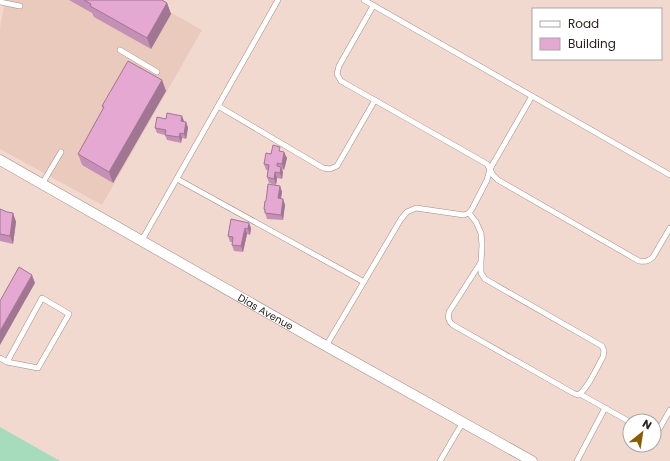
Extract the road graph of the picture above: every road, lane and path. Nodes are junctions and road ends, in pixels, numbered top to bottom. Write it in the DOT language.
graph roads {
  1 [pos="278,0"];
  2 [pos="364,0"];
  3 [pos="0,2"];
  4 [pos="20,6"];
  5 [pos="373,6"];
  6 [pos="120,50"];
  7 [pos="157,72"];
  8 [pos="532,96"];
  9 [pos="375,100"];
  10 [pos="218,106"];
  11 [pos="61,152"];
  12 [pos="0,160"];
  13 [pos="490,169"];
  14 [pos="670,175"];
  15 [pos="176,179"];
  16 [pos="42,184"];
  17 [pos="469,213"];
  18 [pos="670,228"];
  19 [pos="142,240"];
  20 [pos="481,262"];
  21 [pos="364,282"];
  22 [pos="326,346"];
  23 [pos="0,358"];
  24 [pos="7,362"];
  25 [pos="580,394"];
  26 [pos="604,408"];
  27 [pos="670,410"];
  28 [pos="622,418"];
  29 [pos="463,422"];
  30 [pos="662,424"];
  31 [pos="440,461"];
  32 [pos="532,461"];
  33 [pos="577,461"];
  1 -- 10 [label="lane"];
  2 -- 5 [label="lane"];
  3 -- 4 [label="lane"];
  5 -- 8 [label="lane"];
  5 -- 9 [label="lane"];
  6 -- 7 [label="lane"];
  8 -- 13 [label="lane"];
  8 -- 14 [label="lane"];
  9 -- 10 [label="lane"];
  9 -- 13 [label="lane"];
  10 -- 15 [label="lane"];
  11 -- 16 [label="lane"];
  12 -- 16 [label="street, Dias Avenue"];
  13 -- 17 [label="lane"];
  13 -- 18 [label="lane"];
  15 -- 19 [label="lane"];
  15 -- 21 [label="lane"];
  16 -- 19 [label="street, Dias Avenue"];
  17 -- 20 [label="lane"];
  17 -- 21 [label="lane"];
  19 -- 22 [label="street, Dias Avenue"];
  20 -- 25 [label="lane"];
  20 -- 25 [label="lane"];
  21 -- 22 [label="lane"];
  22 -- 29 [label="street, Dias Avenue"];
  23 -- 24 [label="lane"];
  24 -- 24 [label="lane"];
  25 -- 26 [label="lane"];
  26 -- 28 [label="lane"];
  26 -- 33 [label="lane"];
  27 -- 30 [label="lane"];
  29 -- 31 [label="lane"];
  29 -- 32 [label="street, Dias Avenue"];
}
